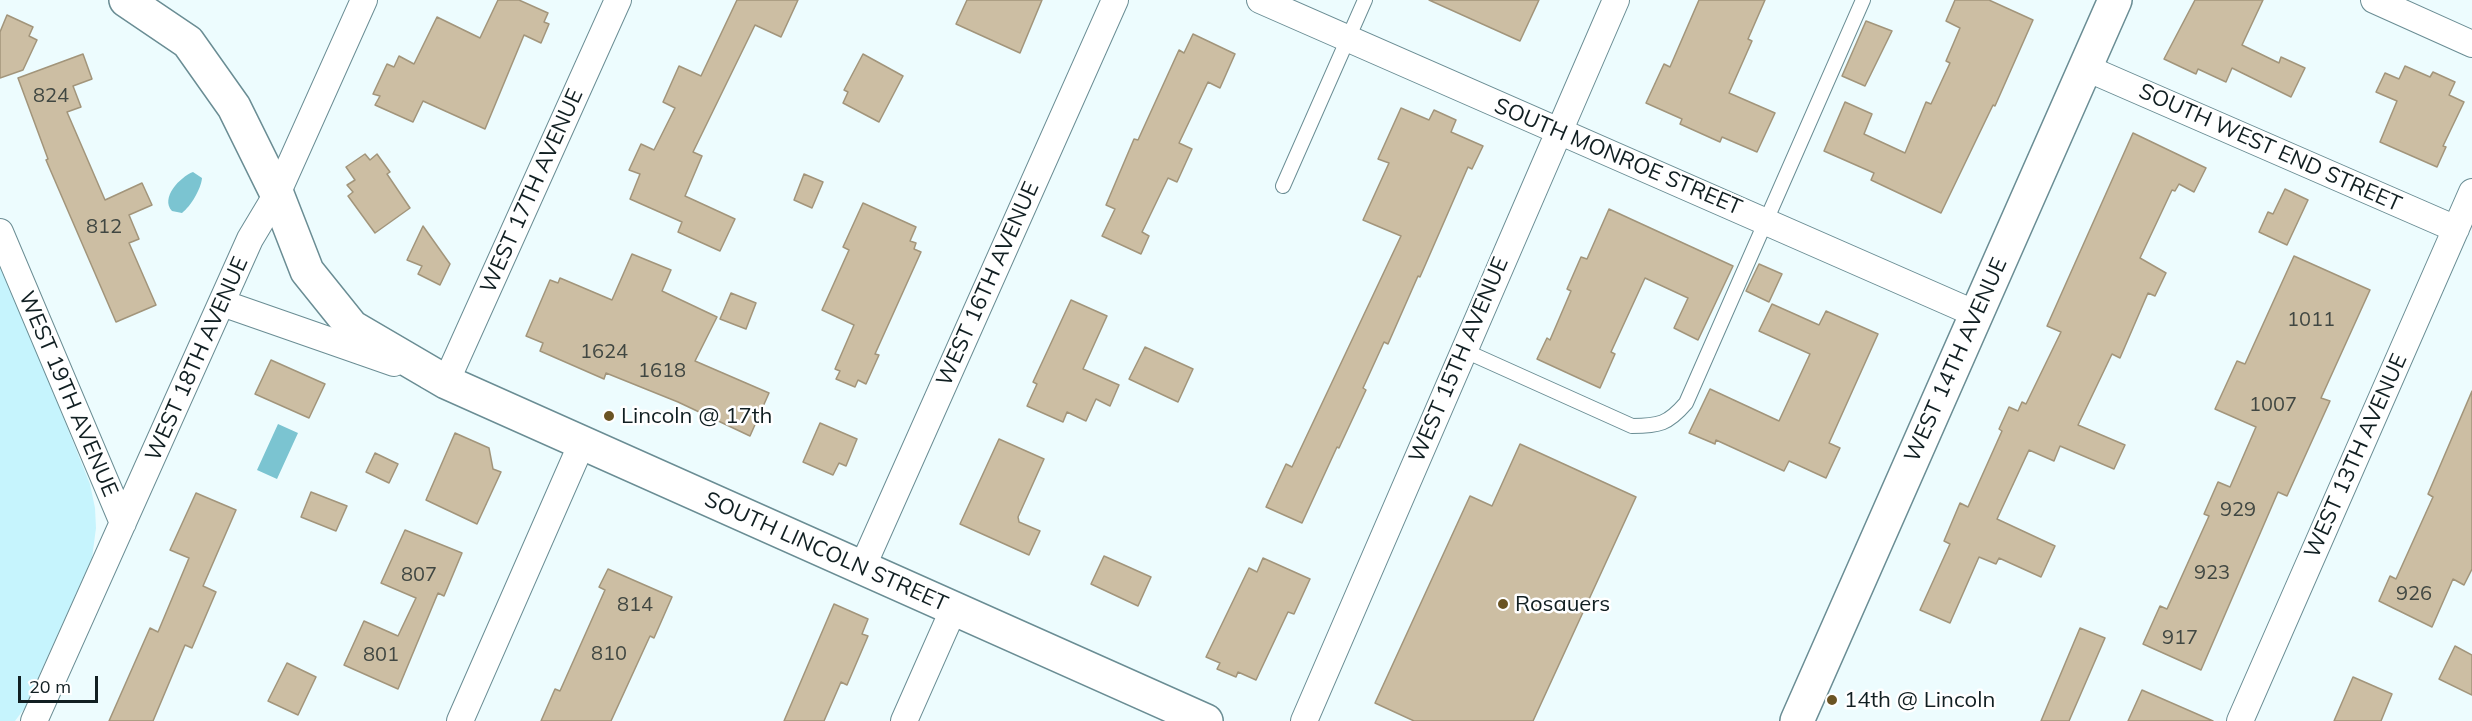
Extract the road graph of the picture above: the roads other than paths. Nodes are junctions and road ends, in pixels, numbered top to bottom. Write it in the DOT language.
graph roads {
  1 [pos="126,0"];
  2 [pos="364,0"];
  3 [pos="618,0"];
  4 [pos="1115,0"];
  5 [pos="1260,0"];
  6 [pos="1365,0"];
  7 [pos="1616,0"];
  8 [pos="1863,0"];
  9 [pos="2115,0"];
  10 [pos="2374,0"];
  11 [pos="1347,40"];
  12 [pos="2472,44"];
  13 [pos="2084,67"];
  14 [pos="1558,131"];
  15 [pos="1283,186"];
  16 [pos="2472,192"];
  17 [pos="277,194"];
  18 [pos="1766,221"];
  19 [pos="2456,229"];
  20 [pos="0,232"];
  21 [pos="222,303"];
  22 [pos="1976,314"];
  23 [pos="1463,350"];
  24 [pos="447,382"];
  25 [pos="582,443"];
  26 [pos="123,523"];
  27 [pos="862,568"];
  28 [pos="954,608"];
  29 [pos="34,721"];
  30 [pos="460,721"];
  31 [pos="904,721"];
  32 [pos="1206,721"];
  33 [pos="1304,721"];
  34 [pos="1797,721"];
  35 [pos="2240,721"];
  1 -- 17 [label="street, SOUTH LINCOLN STREET"];
  2 -- 17 [label="street, WEST 18TH AVENUE"];
  3 -- 24 [label="street, WEST 17TH AVENUE"];
  4 -- 27 [label="street, WEST 16TH AVENUE"];
  5 -- 11 [label="street, SOUTH MONROE STREET"];
  6 -- 11 [label="lane"];
  7 -- 14 [label="street, WEST 15TH AVENUE"];
  8 -- 18 [label="lane"];
  9 -- 13 [label="street, WEST 14TH AVENUE"];
  10 -- 12 [label="street"];
  11 -- 14 [label="street, SOUTH MONROE STREET"];
  11 -- 15 [label="lane"];
  13 -- 19 [label="street, SOUTH WEST END STREET"];
  13 -- 22 [label="street, WEST 14TH AVENUE"];
  14 -- 18 [label="street, SOUTH MONROE STREET"];
  14 -- 23 [label="street, WEST 15TH AVENUE"];
  16 -- 19 [label="street, WEST 13TH AVENUE"];
  17 -- 21 [label="street, WEST 18TH AVENUE"];
  17 -- 24 [label="street, SOUTH LINCOLN STREET"];
  18 -- 22 [label="street, SOUTH MONROE STREET"];
  18 -- 23 [label="lane"];
  19 -- 35 [label="street, WEST 13TH AVENUE"];
  20 -- 26 [label="street, WEST 19TH AVENUE"];
  21 -- 24 [label="street, SOUTH LINCOLN STREET"];
  21 -- 26 [label="street, WEST 18TH AVENUE"];
  22 -- 34 [label="street, WEST 14TH AVENUE"];
  23 -- 33 [label="street, WEST 15TH AVENUE"];
  24 -- 25 [label="street, SOUTH LINCOLN STREET"];
  25 -- 27 [label="street, SOUTH LINCOLN STREET"];
  25 -- 30 [label="street"];
  26 -- 29 [label="street, WEST 18TH AVENUE"];
  27 -- 28 [label="street, SOUTH LINCOLN STREET"];
  28 -- 31 [label="street"];
  28 -- 32 [label="street, SOUTH LINCOLN STREET"];
}
